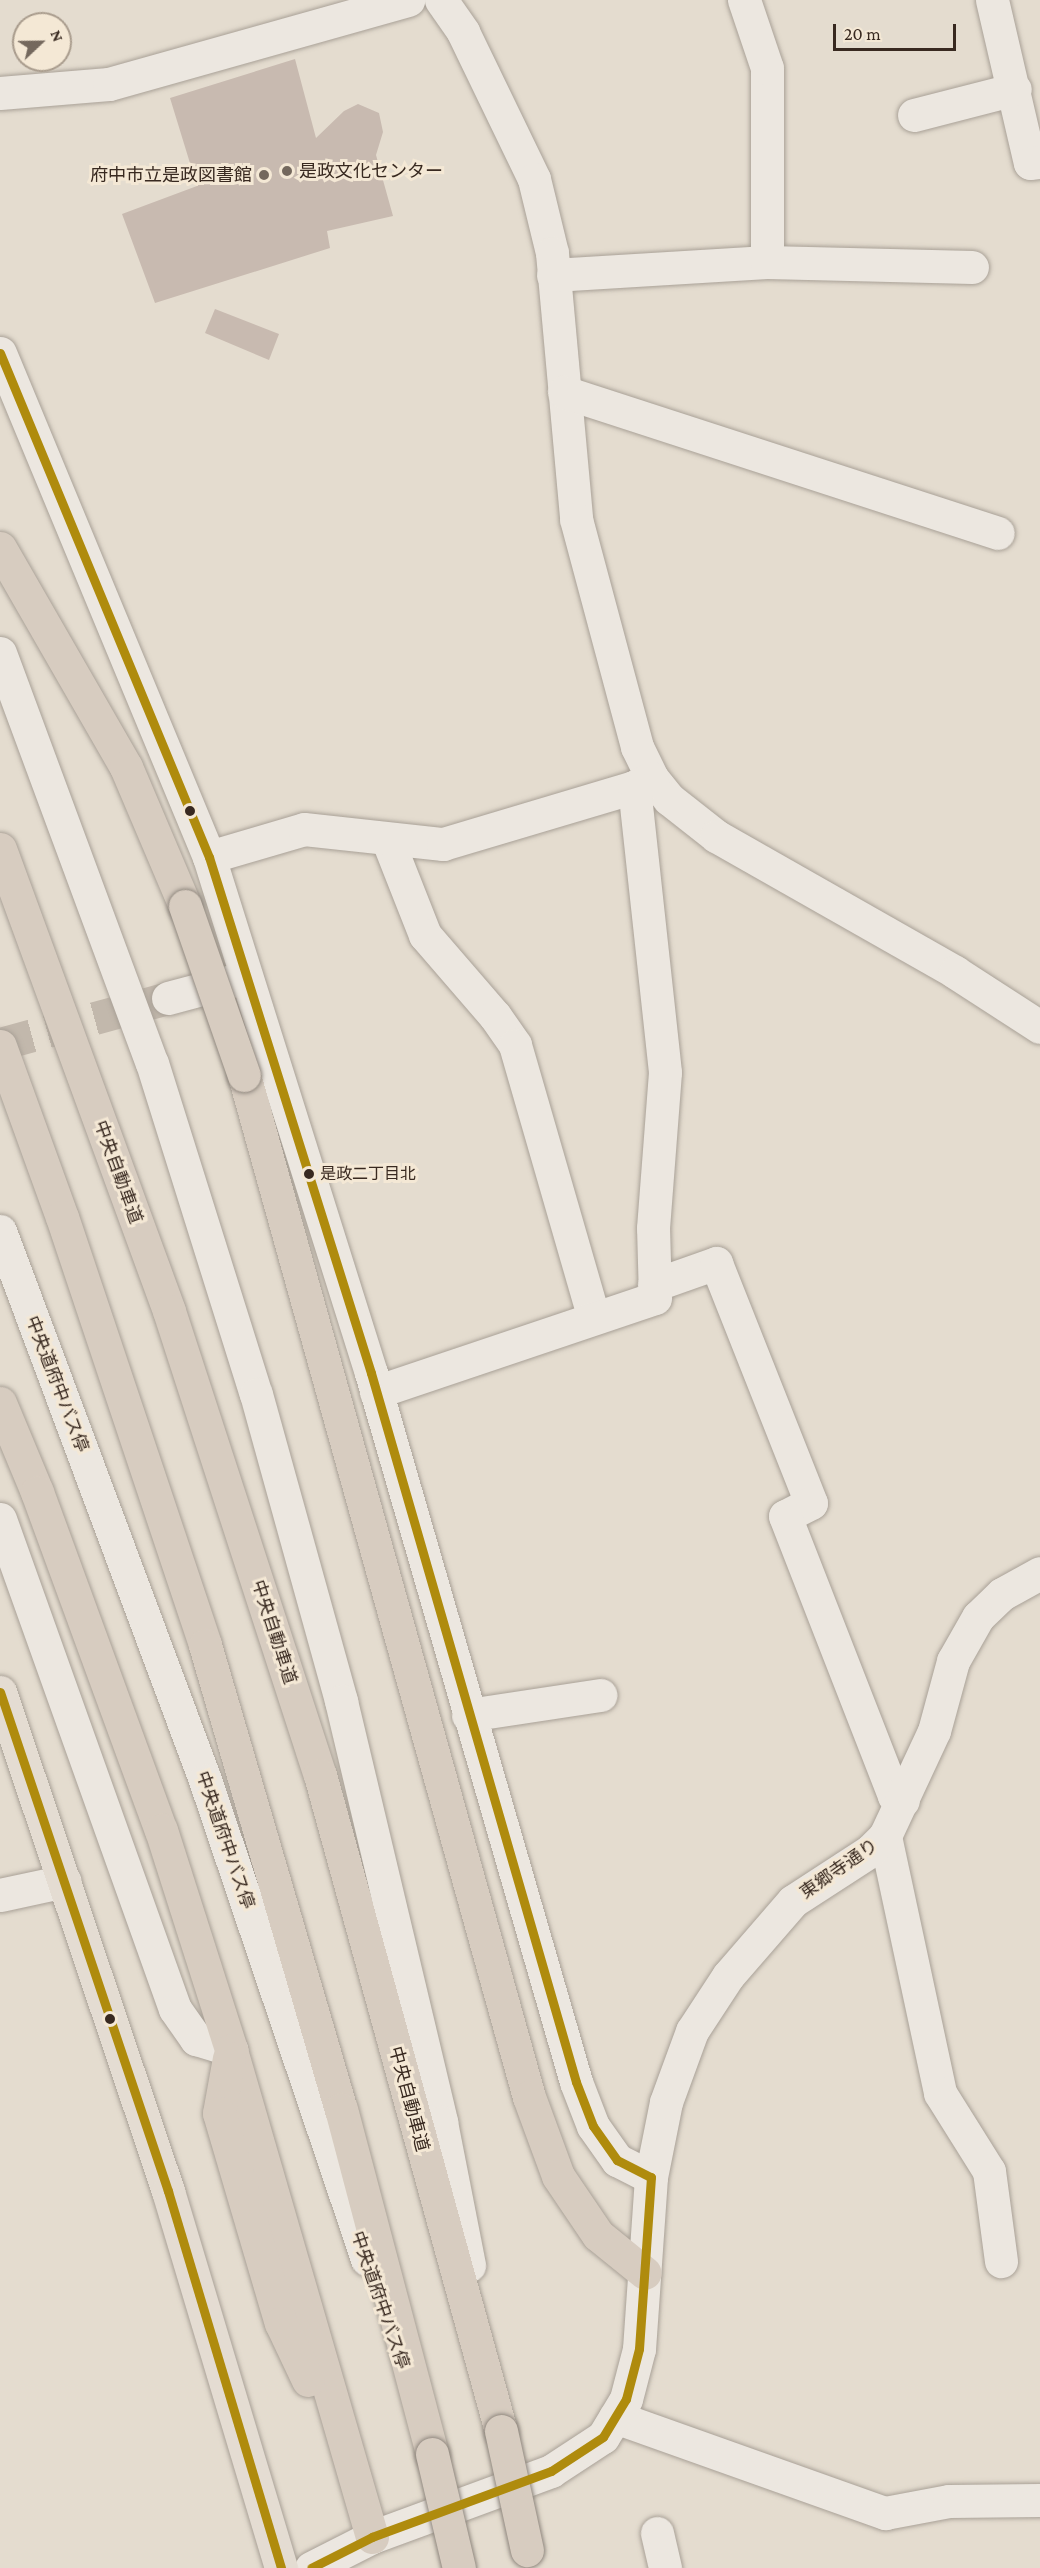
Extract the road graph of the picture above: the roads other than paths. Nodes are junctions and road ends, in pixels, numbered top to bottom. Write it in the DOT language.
graph roads {
  1 [pos="408,0"];
  2 [pos="441,0"];
  3 [pos="744,0"];
  4 [pos="992,0"];
  5 [pos="1015,89"];
  6 [pos="0,93"];
  7 [pos="914,115"];
  8 [pos="1040,162"];
  9 [pos="766,262"];
  10 [pos="972,267"];
  11 [pos="554,275"];
  12 [pos="0,353"];
  13 [pos="564,392"];
  14 [pos="998,533"];
  15 [pos="0,548"];
  16 [pos="0,653"];
  17 [pos="643,782"];
  18 [pos="388,841"];
  19 [pos="0,849"];
  20 [pos="209,857"];
  21 [pos="248,976"];
  22 [pos="168,998"];
  23 [pos="1040,1027"];
  24 [pos="0,1046"];
  25 [pos="0,1231"];
  26 [pos="654,1285"];
  27 [pos="594,1318"];
  28 [pos="376,1392"];
  29 [pos="0,1403"];
  30 [pos="0,1519"];
  31 [pos="1040,1573"];
  32 [pos="0,1692"];
  33 [pos="601,1695"];
  34 [pos="468,1715"];
  35 [pos="903,1801"];
  36 [pos="885,1836"];
  37 [pos="65,1881"];
  38 [pos="0,1895"];
  39 [pos="231,2050"];
  40 [pos="651,2177"];
  41 [pos="1001,2261"];
  42 [pos="645,2273"];
  43 [pos="615,2417"];
  44 [pos="501,2431"];
  45 [pos="432,2454"];
  46 [pos="1040,2500"];
  47 [pos="657,2533"];
  48 [pos="372,2537"];
  49 [pos="529,2559"];
  50 [pos="281,2568"];
  51 [pos="311,2568"];
  52 [pos="459,2568"];
  53 [pos="665,2568"];
  1 -- 6 [label="street"];
  2 -- 11 [label="street"];
  3 -- 9 [label="street"];
  4 -- 5 [label="street"];
  5 -- 7 [label="street"];
  5 -- 8 [label="street"];
  9 -- 10 [label="street"];
  9 -- 11 [label="street"];
  11 -- 13 [label="street"];
  12 -- 20 [label="street"];
  13 -- 14 [label="street"];
  13 -- 17 [label="street"];
  15 -- 42 [label="highway, bridge"];
  16 -- 44 [label="street"];
  17 -- 18 [label="street"];
  17 -- 23 [label="street"];
  17 -- 26 [label="street"];
  18 -- 20 [label="street"];
  18 -- 27 [label="street"];
  19 -- 44 [label="highway, 中央自動車道"];
  20 -- 21 [label="street"];
  21 -- 22 [label="street"];
  21 -- 28 [label="street"];
  24 -- 45 [label="highway"];
  25 -- 45 [label="street, 中央道府中バス停"];
  26 -- 27 [label="street"];
  26 -- 35 [label="street"];
  27 -- 28 [label="street"];
  28 -- 34 [label="street"];
  29 -- 39 [label="highway"];
  30 -- 39 [label="street"];
  31 -- 35 [label="street, 東郷寺通り"];
  32 -- 37 [label="main road"];
  33 -- 34 [label="street"];
  34 -- 40 [label="street"];
  35 -- 36 [label="street, 東郷寺通り"];
  36 -- 40 [label="street, 東郷寺通り"];
  36 -- 41 [label="street"];
  37 -- 38 [label="street"];
  37 -- 50 [label="main road"];
  39 -- 48 [label="highway"];
  40 -- 42 [label="street, 東郷寺通り"];
  42 -- 43 [label="street, 東郷寺通り"];
  43 -- 46 [label="street"];
  43 -- 48 [label="street, 東郷寺通り"];
  44 -- 49 [label="highway, 中央自動車道, bridge"];
  45 -- 52 [label="highway, bridge"];
  47 -- 53 [label="street"];
  48 -- 51 [label="street, 東郷寺通り"];
}
